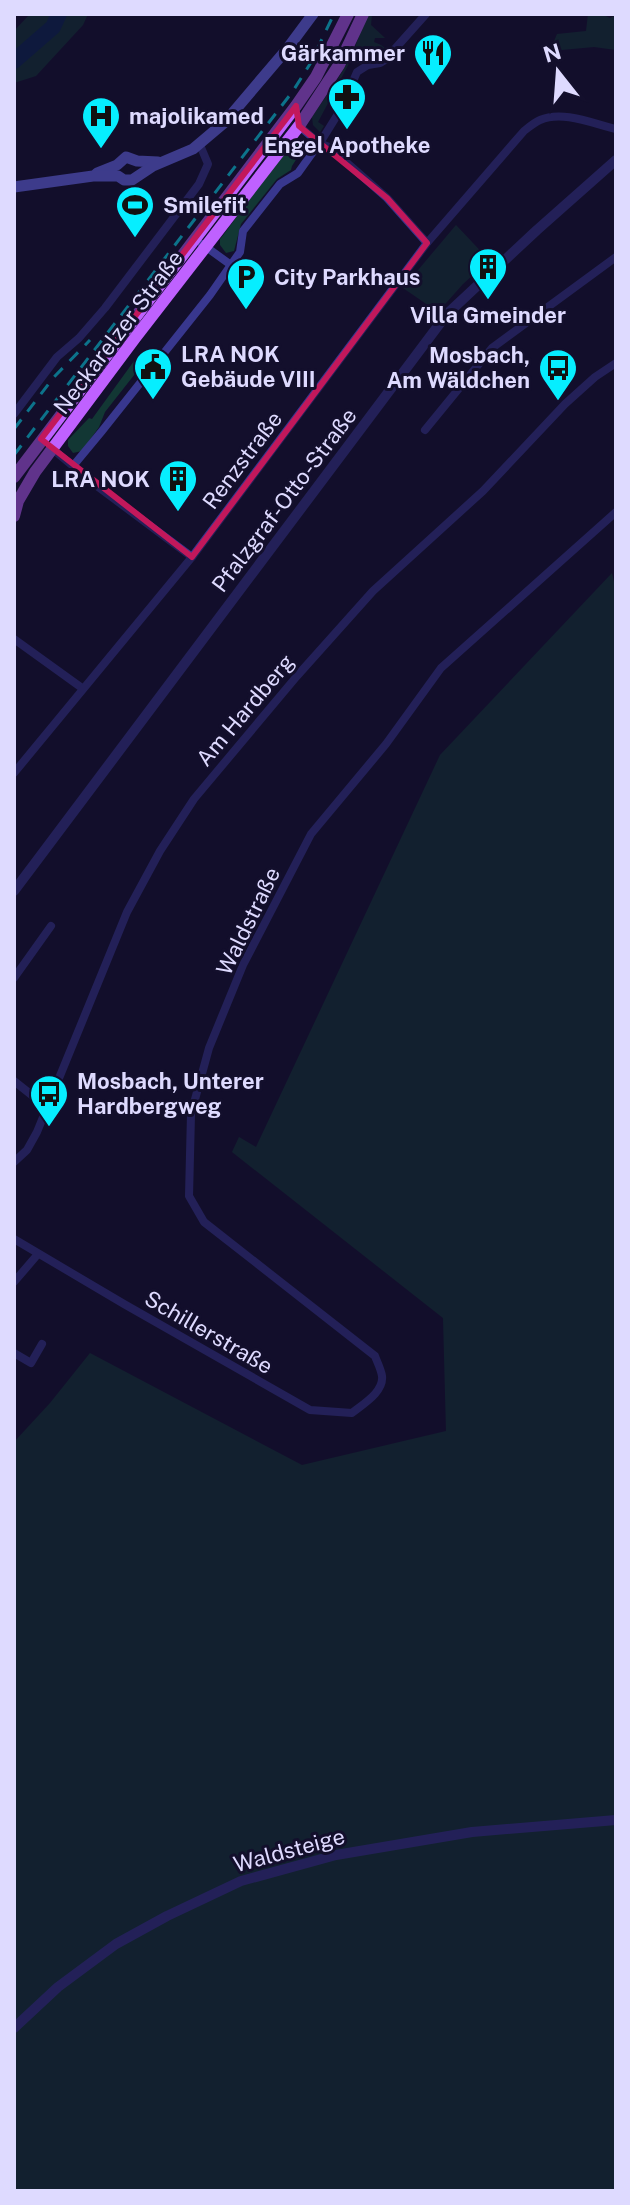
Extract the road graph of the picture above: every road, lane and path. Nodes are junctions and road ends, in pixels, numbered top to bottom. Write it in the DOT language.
graph roads {
  1 [pos="313,14"];
  2 [pos="348,14"];
  3 [pos="363,14"];
  4 [pos="426,14"];
  5 [pos="296,106"];
  6 [pos="299,126"];
  7 [pos="616,129"];
  8 [pos="319,143"];
  9 [pos="200,145"];
  10 [pos="616,160"];
  11 [pos="137,161"];
  12 [pos="162,162"];
  13 [pos="118,170"];
  14 [pos="138,176"];
  15 [pos="14,187"];
  16 [pos="195,238"];
  17 [pos="427,243"];
  18 [pos="207,247"];
  19 [pos="616,257"];
  20 [pos="231,265"];
  21 [pos="616,363"];
  22 [pos="14,414"];
  23 [pos="425,430"];
  24 [pos="41,439"];
  25 [pos="54,450"];
  26 [pos="73,466"];
  27 [pos="14,477"];
  28 [pos="616,512"];
  29 [pos="14,516"];
  30 [pos="192,557"];
  31 [pos="14,639"];
  32 [pos="82,688"];
  33 [pos="14,773"];
  34 [pos="14,891"];
  35 [pos="51,926"];
  36 [pos="14,978"];
  37 [pos="14,1081"];
  38 [pos="48,1108"];
  39 [pos="14,1162"];
  40 [pos="14,1239"];
  41 [pos="38,1254"];
  42 [pos="14,1282"];
  43 [pos="42,1344"];
  44 [pos="14,1353"];
  45 [pos="382,1377"];
  46 [pos="616,1820"];
  47 [pos="14,2028"];
  1 -- 9 [label="main road"];
  2 -- 5 [label="main road"];
  3 -- 6 [label="main road, Neckarelzer Straße"];
  4 -- 8 [label="street"];
  5 -- 6 [label="street"];
  5 -- 16 [label="main road"];
  6 -- 8 [label="street"];
  6 -- 18 [label="main road, Neckarelzer Straße"];
  7 -- 17 [label="street, Renzstraße"];
  8 -- 17 [label="street"];
  8 -- 20 [label="street"];
  9 -- 12 [label="main road"];
  9 -- 22 [label="street"];
  10 -- 34 [label="street, Pfalzgraf-Otto-Straße"];
  11 -- 12 [label="main road"];
  11 -- 13 [label="main road"];
  11 -- 14 [label="main road"];
  12 -- 14 [label="main road"];
  13 -- 14 [label="main road"];
  13 -- 15 [label="main road"];
  16 -- 18 [label="street"];
  16 -- 24 [label="main road"];
  17 -- 30 [label="street, Renzstraße"];
  18 -- 20 [label="street"];
  18 -- 25 [label="main road, Neckarelzer Straße"];
  19 -- 23 [label="street"];
  20 -- 26 [label="street"];
  21 -- 38 [label="street, Am Hardberg"];
  24 -- 25 [label="street"];
  24 -- 27 [label="main road"];
  25 -- 26 [label="street"];
  25 -- 29 [label="main road, Neckarelzer Straße"];
  26 -- 30 [label="street"];
  28 -- 45 [label="street, Waldstraße"];
  30 -- 32 [label="street, Renzstraße"];
  31 -- 32 [label="street"];
  32 -- 33 [label="street, Renzstraße"];
  35 -- 36 [label="street"];
  37 -- 38 [label="street"];
  38 -- 39 [label="street, Am Hardberg"];
  40 -- 41 [label="street, Schillerstraße"];
  41 -- 42 [label="street"];
  41 -- 45 [label="street, Schillerstraße"];
  43 -- 44 [label="street"];
  46 -- 47 [label="street, Waldsteige"];
}
